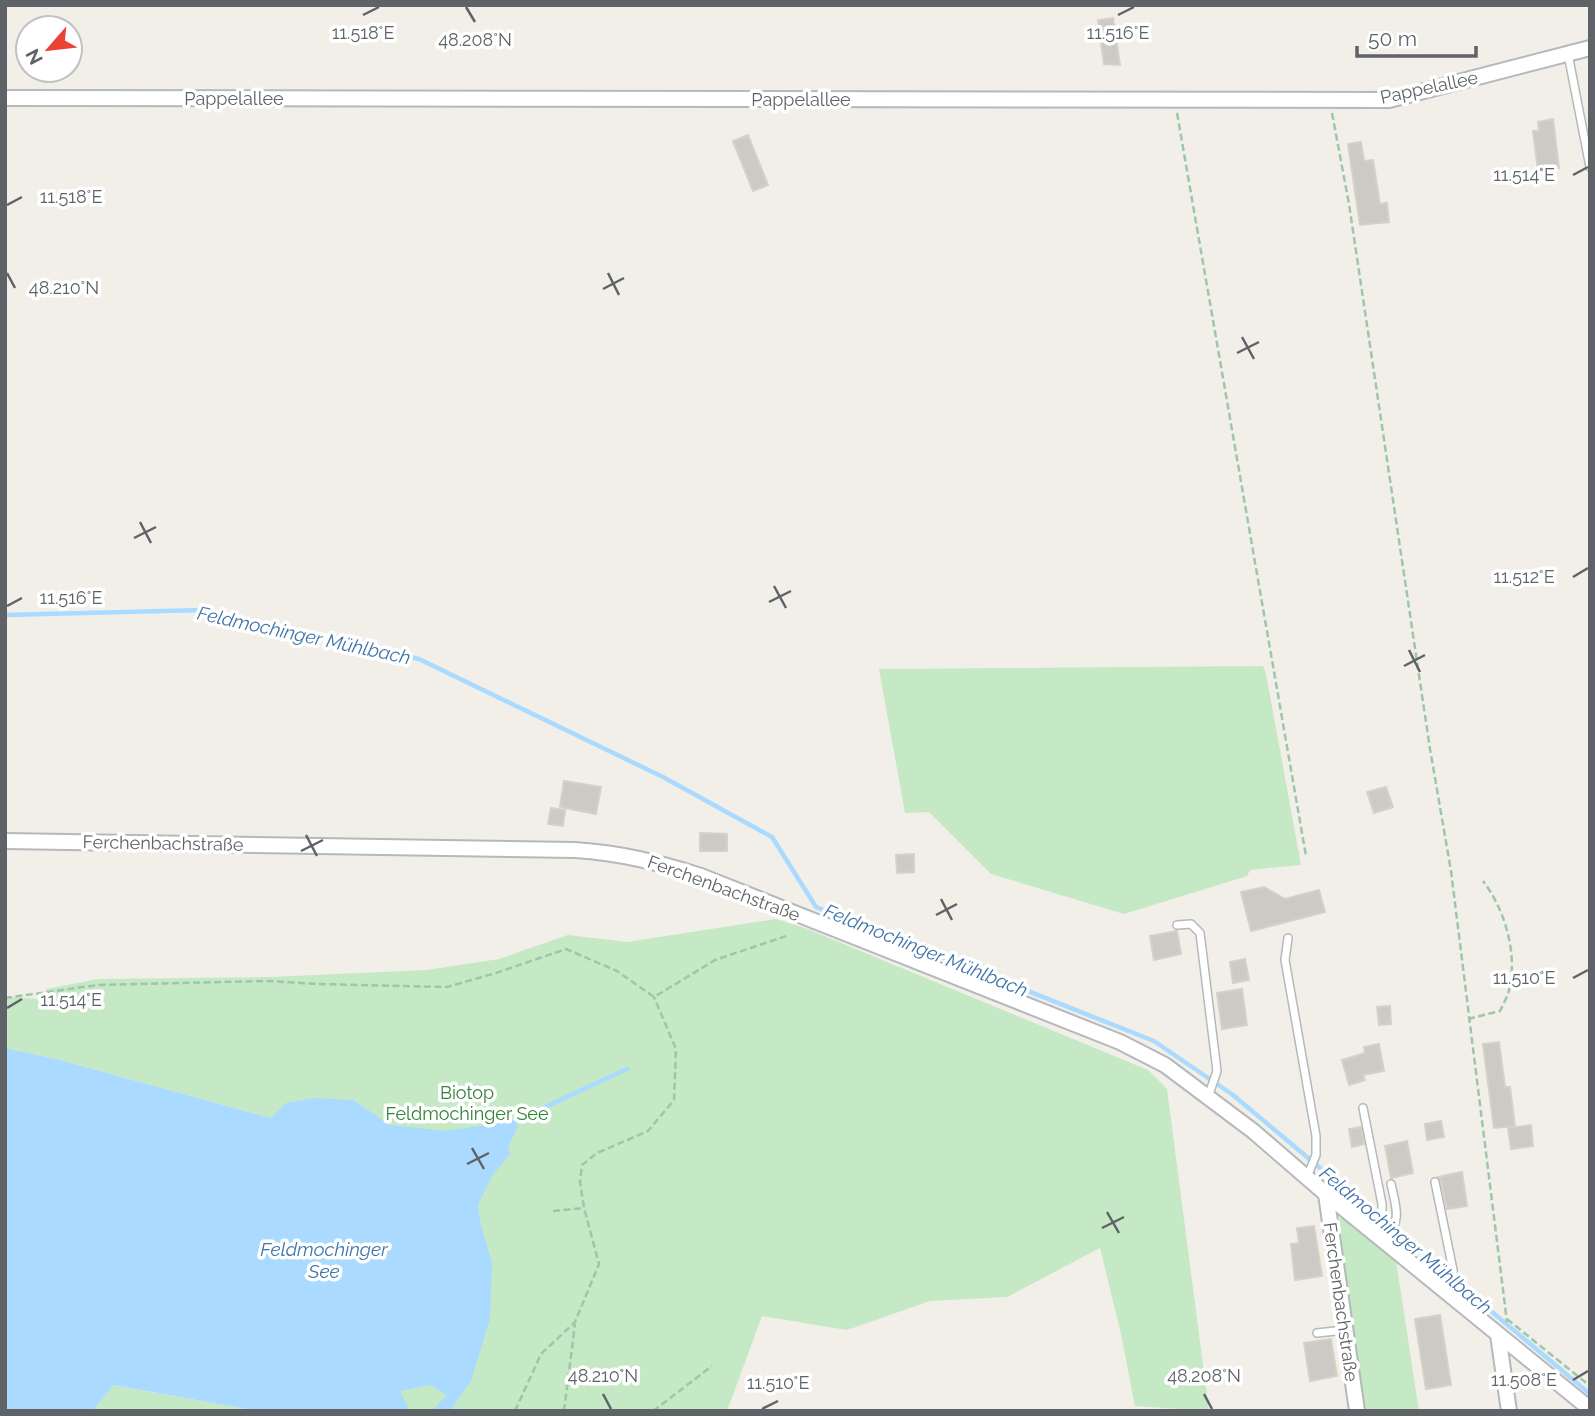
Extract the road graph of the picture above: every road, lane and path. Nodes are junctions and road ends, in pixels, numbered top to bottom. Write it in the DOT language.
graph roads {
  1 [pos="1590,48"];
  2 [pos="1568,54"];
  3 [pos="5,98"];
  4 [pos="1175,100"];
  5 [pos="1329,100"];
  6 [pos="1590,167"];
  7 [pos="5,841"];
  8 [pos="1306,856"];
  9 [pos="1483,881"];
  10 [pos="1177,925"];
  11 [pos="786,936"];
  12 [pos="1288,938"];
  13 [pos="654,997"];
  14 [pos="5,998"];
  15 [pos="1468,1019"];
  16 [pos="1208,1097"];
  17 [pos="1363,1108"];
  18 [pos="1308,1175"];
  19 [pos="1435,1182"];
  20 [pos="1391,1184"];
  21 [pos="1326,1194"];
  22 [pos="584,1208"];
  23 [pos="554,1211"];
  24 [pos="1373,1227"];
  25 [pos="1388,1239"];
  26 [pos="1454,1292"];
  27 [pos="575,1322"];
  28 [pos="1345,1330"];
  29 [pos="1317,1333"];
  30 [pos="1498,1335"];
  31 [pos="712,1366"];
  32 [pos="1590,1386"];
  33 [pos="1590,1409"];
  34 [pos="515,1411"];
  35 [pos="564,1411"];
  36 [pos="653,1411"];
  37 [pos="1357,1411"];
  38 [pos="1509,1411"];
  1 -- 2 [label="street, Pappelallee"];
  2 -- 5 [label="street, Pappelallee"];
  2 -- 6 [label="lane"];
  3 -- 4 [label="street, Pappelallee"];
  4 -- 5 [label="street, Pappelallee"];
  4 -- 8 [label="path"];
  5 -- 15 [label="path"];
  7 -- 16 [label="street, Ferchenbachstraße"];
  9 -- 15 [label="path"];
  10 -- 16 [label="lane"];
  11 -- 13 [label="path"];
  12 -- 18 [label="lane"];
  13 -- 14 [label="path"];
  13 -- 22 [label="path"];
  15 -- 32 [label="path"];
  16 -- 18 [label="street, Ferchenbachstraße"];
  17 -- 24 [label="lane"];
  18 -- 21 [label="street, Ferchenbachstraße"];
  19 -- 26 [label="lane"];
  20 -- 25 [label="lane"];
  21 -- 24 [label="street, Ferchenbachstraße"];
  21 -- 28 [label="street, Ferchenbachstraße"];
  22 -- 23 [label="path"];
  22 -- 27 [label="path"];
  24 -- 25 [label="street, Ferchenbachstraße"];
  25 -- 26 [label="street, Ferchenbachstraße"];
  26 -- 30 [label="street, Ferchenbachstraße"];
  27 -- 34 [label="path"];
  27 -- 35 [label="path"];
  28 -- 29 [label="lane"];
  28 -- 37 [label="street, Ferchenbachstraße"];
  30 -- 33 [label="street, Ferchenbachstraße"];
  30 -- 38 [label="street"];
  31 -- 36 [label="path"];
}
